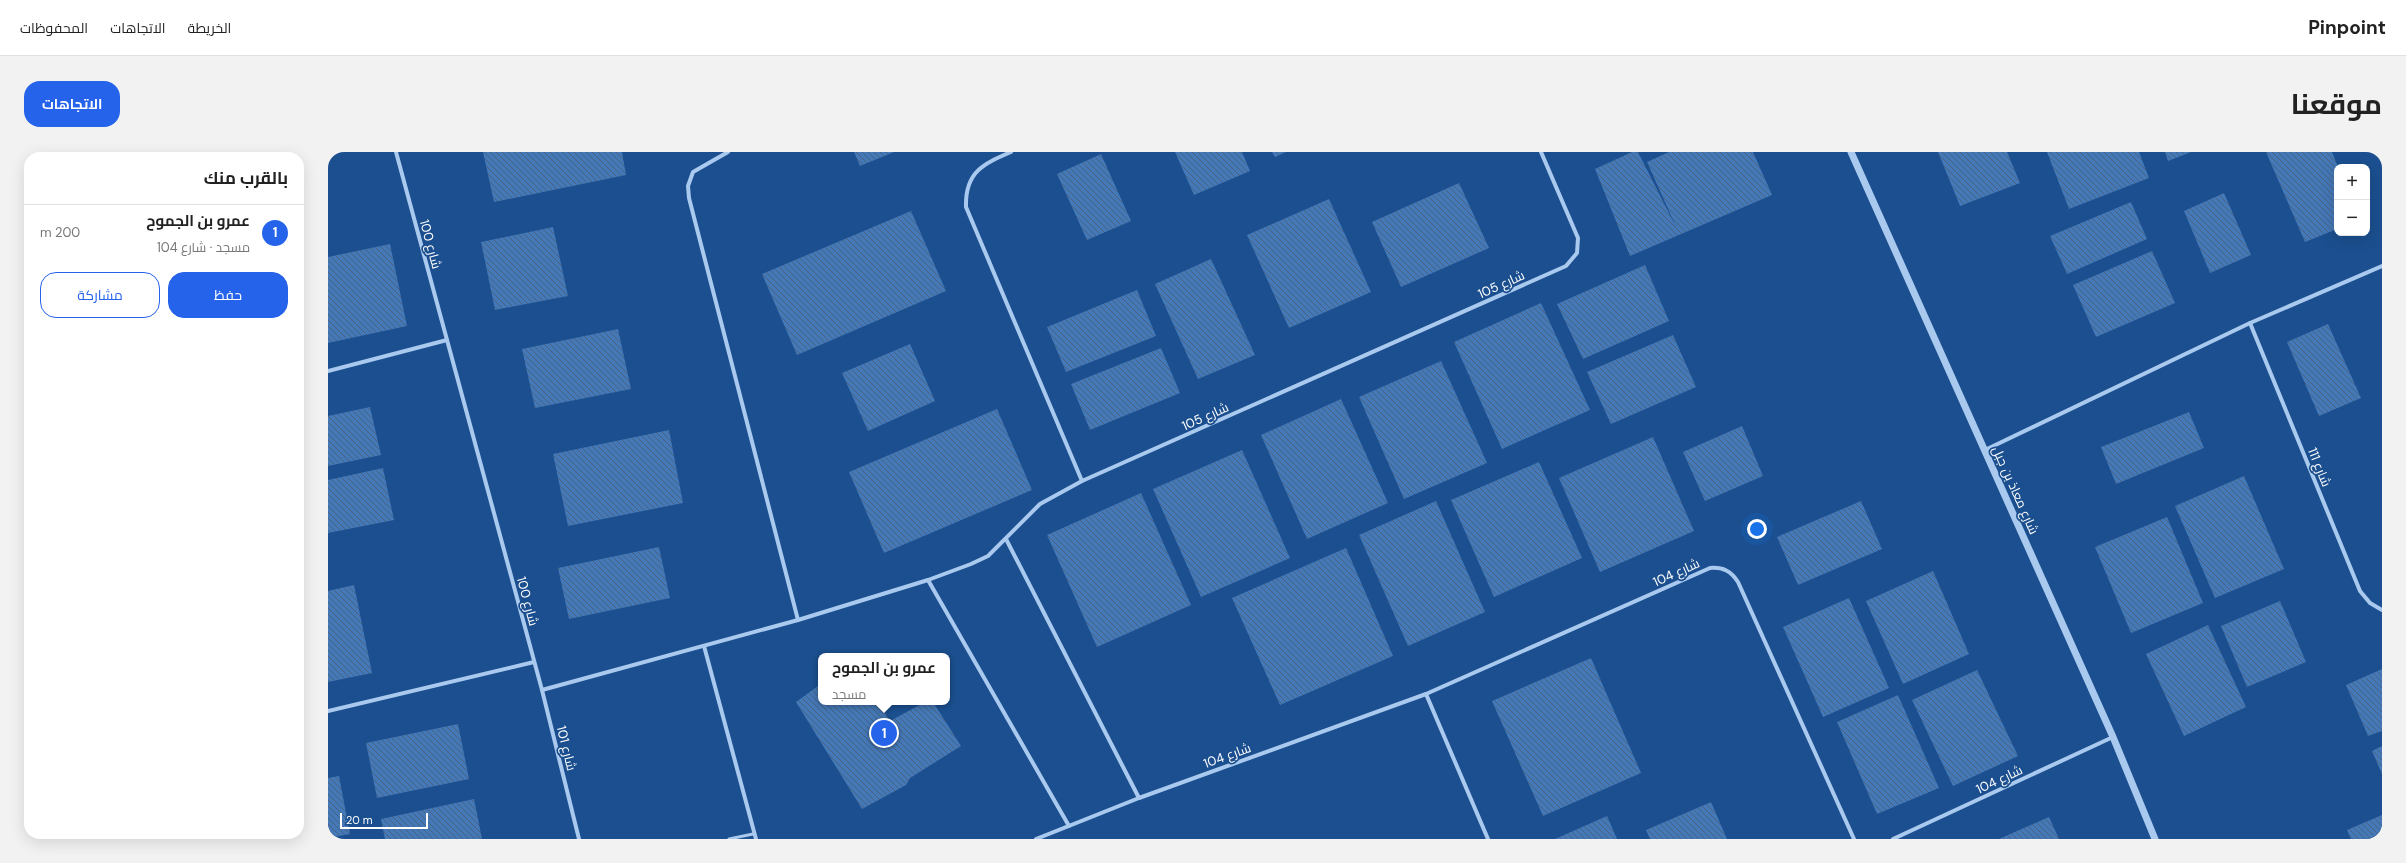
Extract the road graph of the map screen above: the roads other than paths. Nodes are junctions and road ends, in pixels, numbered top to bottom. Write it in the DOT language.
graph roads {
  1 [pos="396,152"];
  2 [pos="728,152"];
  3 [pos="1011,152"];
  4 [pos="1541,152"];
  5 [pos="1851,152"];
  6 [pos="2382,266"];
  7 [pos="2250,323"];
  8 [pos="447,340"];
  9 [pos="328,371"];
  10 [pos="1985,450"];
  11 [pos="1082,482"];
  12 [pos="1006,538"];
  13 [pos="928,580"];
  14 [pos="2382,610"];
  15 [pos="798,620"];
  16 [pos="704,646"];
  17 [pos="534,662"];
  18 [pos="542,690"];
  19 [pos="1426,694"];
  20 [pos="328,711"];
  21 [pos="2113,737"];
  22 [pos="1139,798"];
  23 [pos="1069,826"];
  24 [pos="753,834"];
  25 [pos="579,839"];
  26 [pos="729,839"];
  27 [pos="756,839"];
  28 [pos="1036,839"];
  29 [pos="1488,839"];
  30 [pos="1854,839"];
  31 [pos="1893,839"];
  32 [pos="2155,839"];
  1 -- 8 [label="street, شارع 100"];
  2 -- 15 [label="street"];
  3 -- 11 [label="street"];
  4 -- 11 [label="street, شارع 105"];
  5 -- 10 [label="street, شارع معاذ بن جبل"];
  6 -- 7 [label="street"];
  7 -- 10 [label="street"];
  7 -- 14 [label="street, شارع 111"];
  8 -- 9 [label="street"];
  8 -- 17 [label="street, شارع 100"];
  10 -- 21 [label="street, شارع معاذ بن جبل"];
  11 -- 12 [label="street, شارع 105"];
  12 -- 13 [label="street, شارع 105"];
  12 -- 22 [label="street"];
  13 -- 15 [label="street, شارع 105"];
  13 -- 23 [label="street"];
  15 -- 16 [label="street, شارع 105"];
  16 -- 18 [label="street, شارع 105"];
  16 -- 24 [label="street"];
  17 -- 18 [label="street, شارع 101"];
  17 -- 20 [label="street"];
  18 -- 25 [label="street, شارع 101"];
  19 -- 22 [label="street, شارع 104"];
  19 -- 29 [label="street"];
  19 -- 30 [label="street, شارع 104"];
  21 -- 31 [label="street, شارع 104"];
  21 -- 32 [label="street, شارع معاذ بن جبل"];
  22 -- 23 [label="street, شارع 104"];
  23 -- 28 [label="street, شارع 104"];
  24 -- 26 [label="lane"];
  24 -- 27 [label="street"];
}
